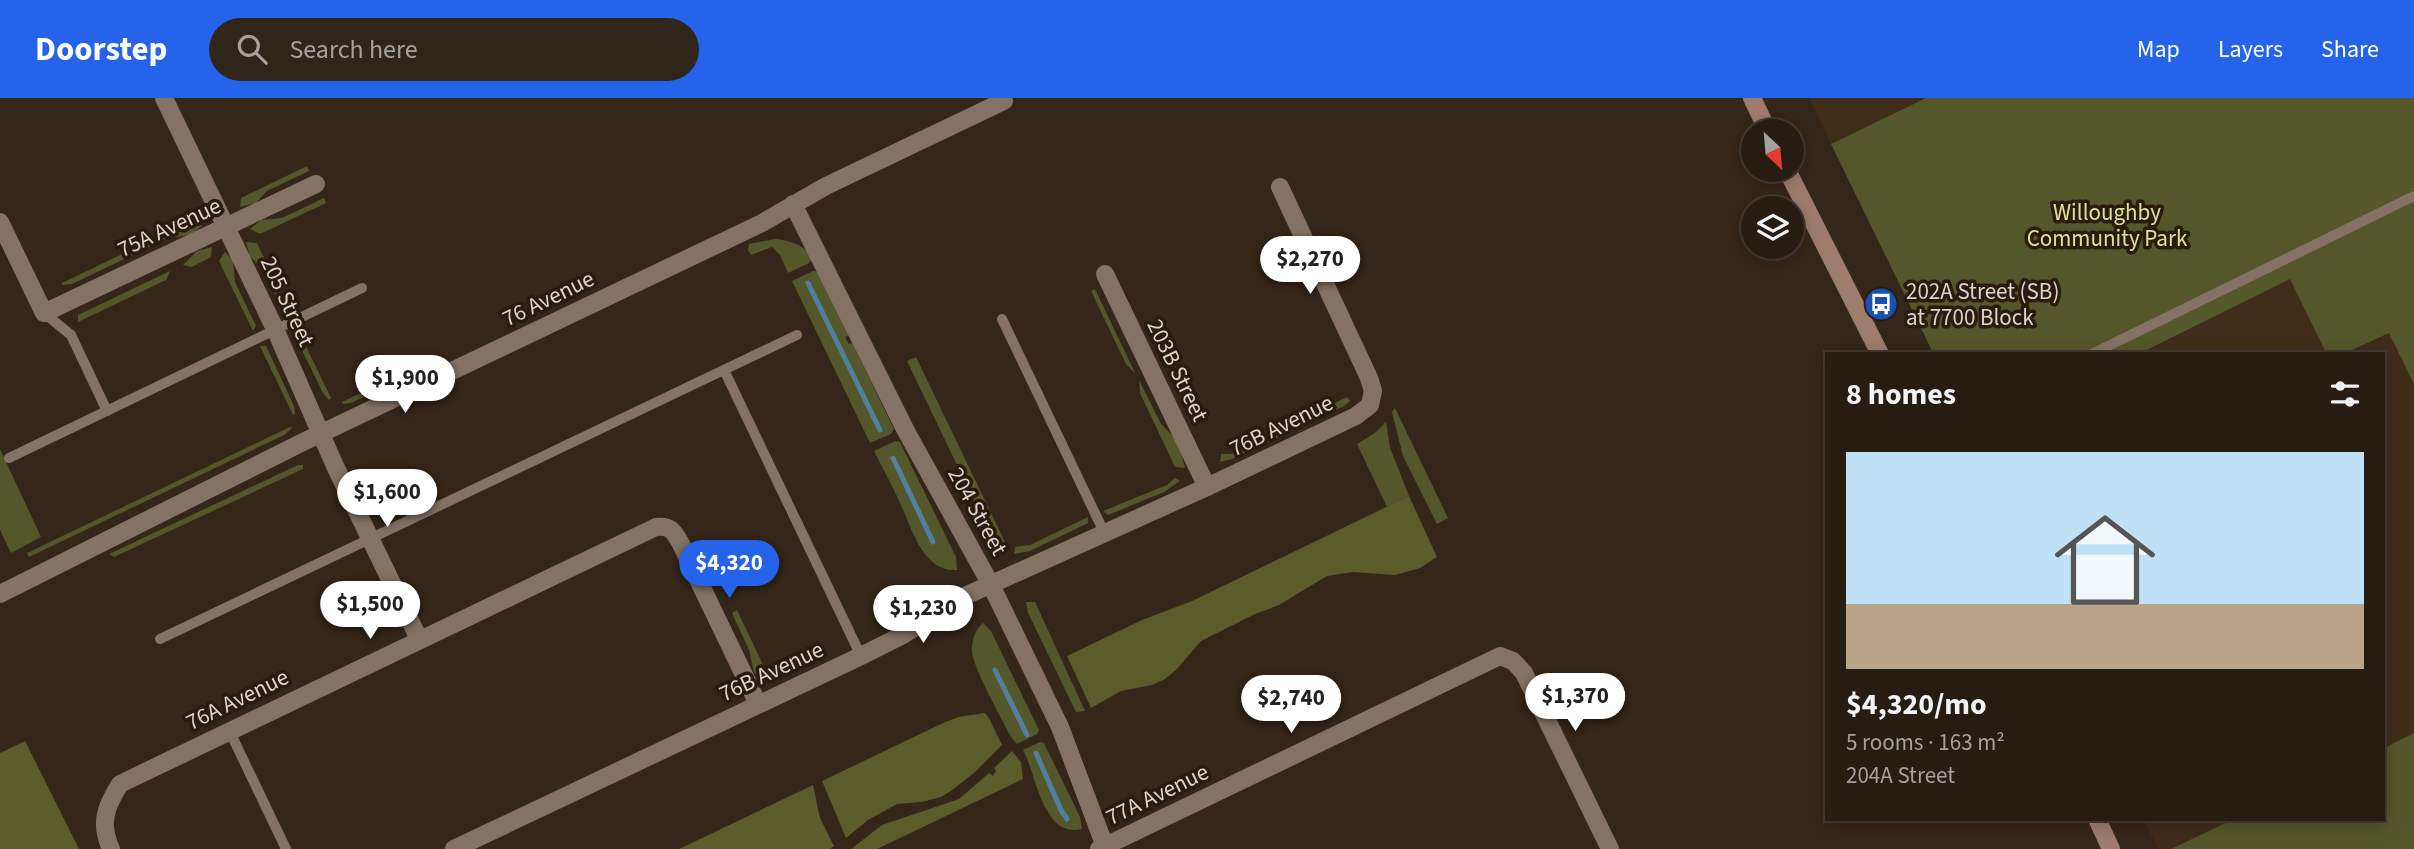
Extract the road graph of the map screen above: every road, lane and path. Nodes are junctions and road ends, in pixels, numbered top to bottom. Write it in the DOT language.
graph roads {
  1 [pos="164,98"];
  2 [pos="1752,98"];
  3 [pos="1004,99"];
  4 [pos="1762,119"];
  5 [pos="1793,182"];
  6 [pos="316,184"];
  7 [pos="1280,187"];
  8 [pos="2414,195"];
  9 [pos="793,204"];
  10 [pos="0,222"];
  11 [pos="225,227"];
  12 [pos="1105,274"];
  13 [pos="362,288"];
  14 [pos="44,313"];
  15 [pos="1002,318"];
  16 [pos="275,329"];
  17 [pos="797,335"];
  18 [pos="1879,352"];
  19 [pos="2096,352"];
  20 [pos="724,370"];
  21 [pos="107,411"];
  22 [pos="323,433"];
  23 [pos="9,458"];
  24 [pos="1207,488"];
  25 [pos="1104,533"];
  26 [pos="370,539"];
  27 [pos="991,585"];
  28 [pos="0,594"];
  29 [pos="160,639"];
  30 [pos="419,639"];
  31 [pos="861,656"];
  32 [pos="758,704"];
  33 [pos="229,730"];
  34 [pos="2097,821"];
  35 [pos="1103,848"];
  36 [pos="111,849"];
  37 [pos="286,849"];
  38 [pos="454,849"];
  39 [pos="1610,849"];
  40 [pos="2111,849"];
  1 -- 11 [label="street, 205 Street"];
  2 -- 4 [label="main road"];
  3 -- 9 [label="street, 76 Avenue"];
  5 -- 18 [label="main road"];
  6 -- 11 [label="street, 75A Avenue"];
  7 -- 24 [label="street, 76B Avenue"];
  8 -- 19 [label="lane"];
  9 -- 22 [label="street, 76 Avenue"];
  9 -- 27 [label="street, 204 Street"];
  10 -- 14 [label="street"];
  11 -- 14 [label="street, 75A Avenue"];
  11 -- 16 [label="street, 205 Street"];
  12 -- 24 [label="street, 203B Street"];
  13 -- 16 [label="lane"];
  14 -- 21 [label="lane"];
  15 -- 25 [label="lane"];
  16 -- 21 [label="lane"];
  16 -- 22 [label="street, 205 Street"];
  17 -- 20 [label="lane"];
  20 -- 26 [label="lane"];
  20 -- 31 [label="lane"];
  21 -- 23 [label="lane"];
  22 -- 26 [label="street, 205 Street"];
  22 -- 28 [label="street, 76 Avenue"];
  24 -- 25 [label="street, 76B Avenue"];
  25 -- 27 [label="street, 76B Avenue"];
  26 -- 29 [label="lane"];
  26 -- 30 [label="street, 205 Street"];
  27 -- 31 [label="street, 76B Avenue"];
  27 -- 35 [label="street, 204 Street"];
  30 -- 32 [label="street, 76A Avenue"];
  30 -- 33 [label="street, 76A Avenue"];
  31 -- 32 [label="street, 76B Avenue"];
  32 -- 38 [label="street, 76B Avenue"];
  33 -- 36 [label="street, 76A Avenue"];
  33 -- 37 [label="lane"];
  34 -- 40 [label="main road"];
  35 -- 39 [label="street, 77A Avenue"];
}
